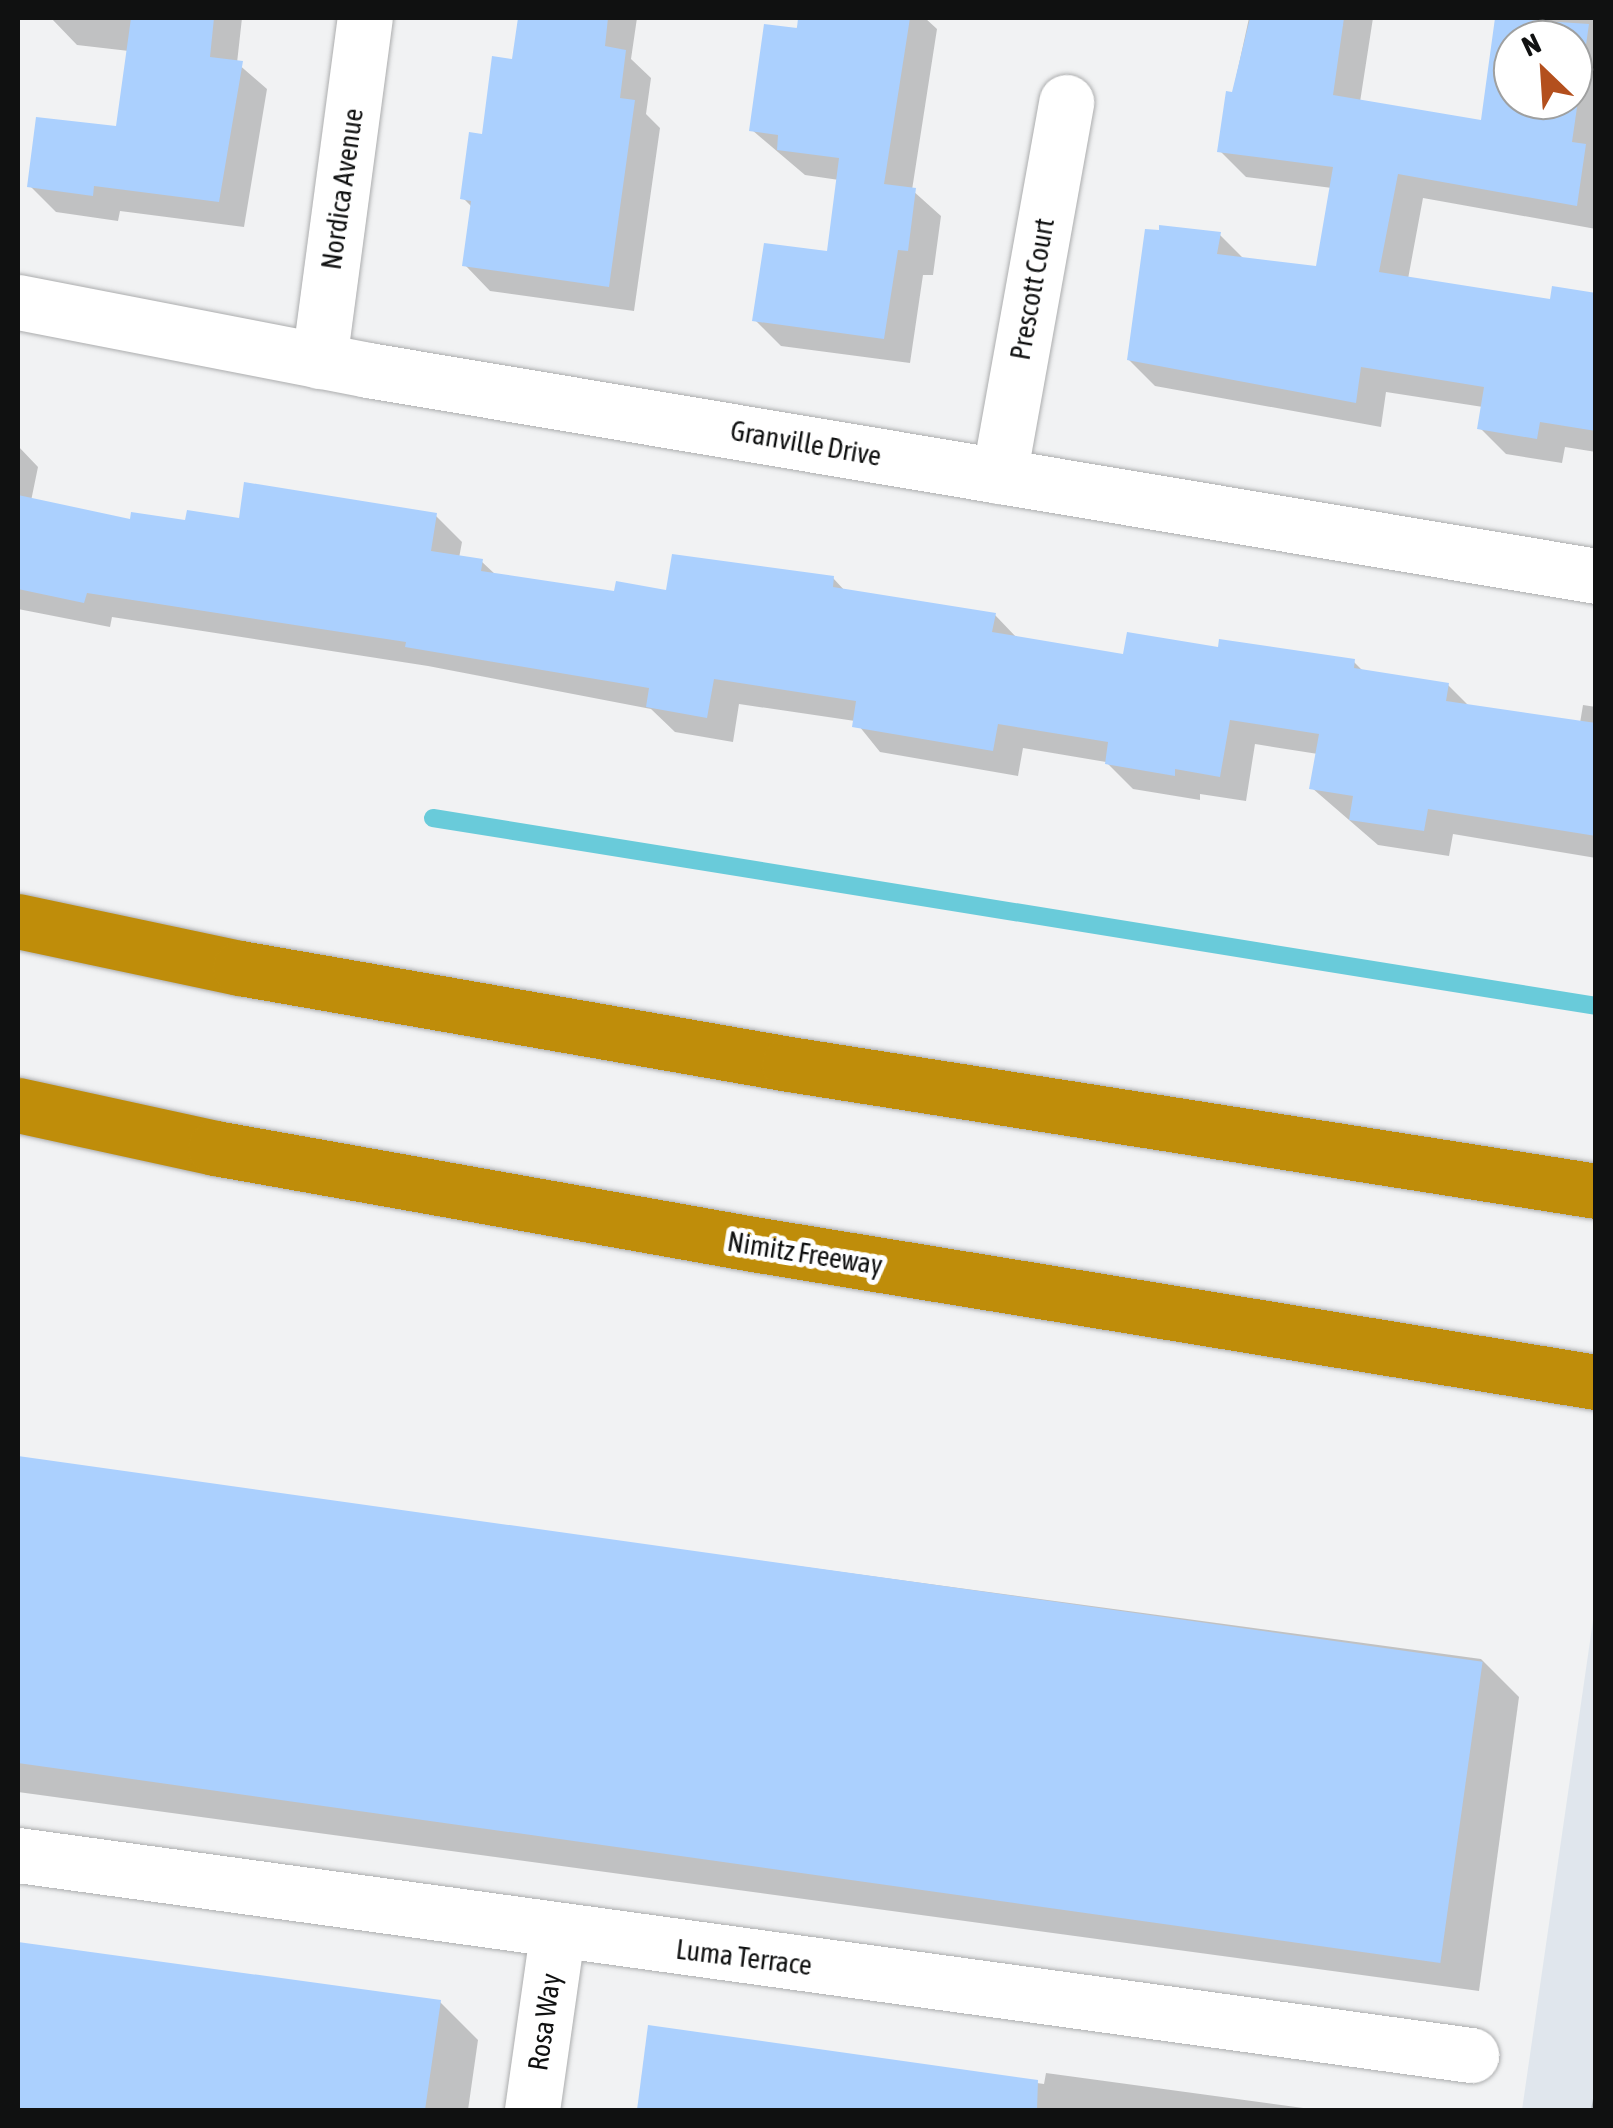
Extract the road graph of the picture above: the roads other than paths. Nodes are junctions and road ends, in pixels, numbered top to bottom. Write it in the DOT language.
graph roads {
  1 [pos="365,18"];
  2 [pos="1066,102"];
  3 [pos="18,302"];
  4 [pos="318,361"];
  5 [pos="998,476"];
  6 [pos="1596,576"];
  7 [pos="18,921"];
  8 [pos="18,1105"];
  9 [pos="1596,1192"];
  10 [pos="1596,1382"];
  11 [pos="18,1855"];
  12 [pos="557,1934"];
  13 [pos="1471,2055"];
  14 [pos="532,2110"];
  1 -- 4 [label="street, Nordica Avenue"];
  2 -- 5 [label="street, Prescott Court"];
  3 -- 4 [label="street, Granville Drive"];
  4 -- 5 [label="street, Granville Drive"];
  5 -- 6 [label="street, Granville Drive"];
  7 -- 9 [label="highway"];
  8 -- 10 [label="highway, Nimitz Freeway"];
  11 -- 12 [label="street, Luma Terrace"];
  12 -- 13 [label="street, Luma Terrace"];
  12 -- 14 [label="street, Rosa Way"];
}
